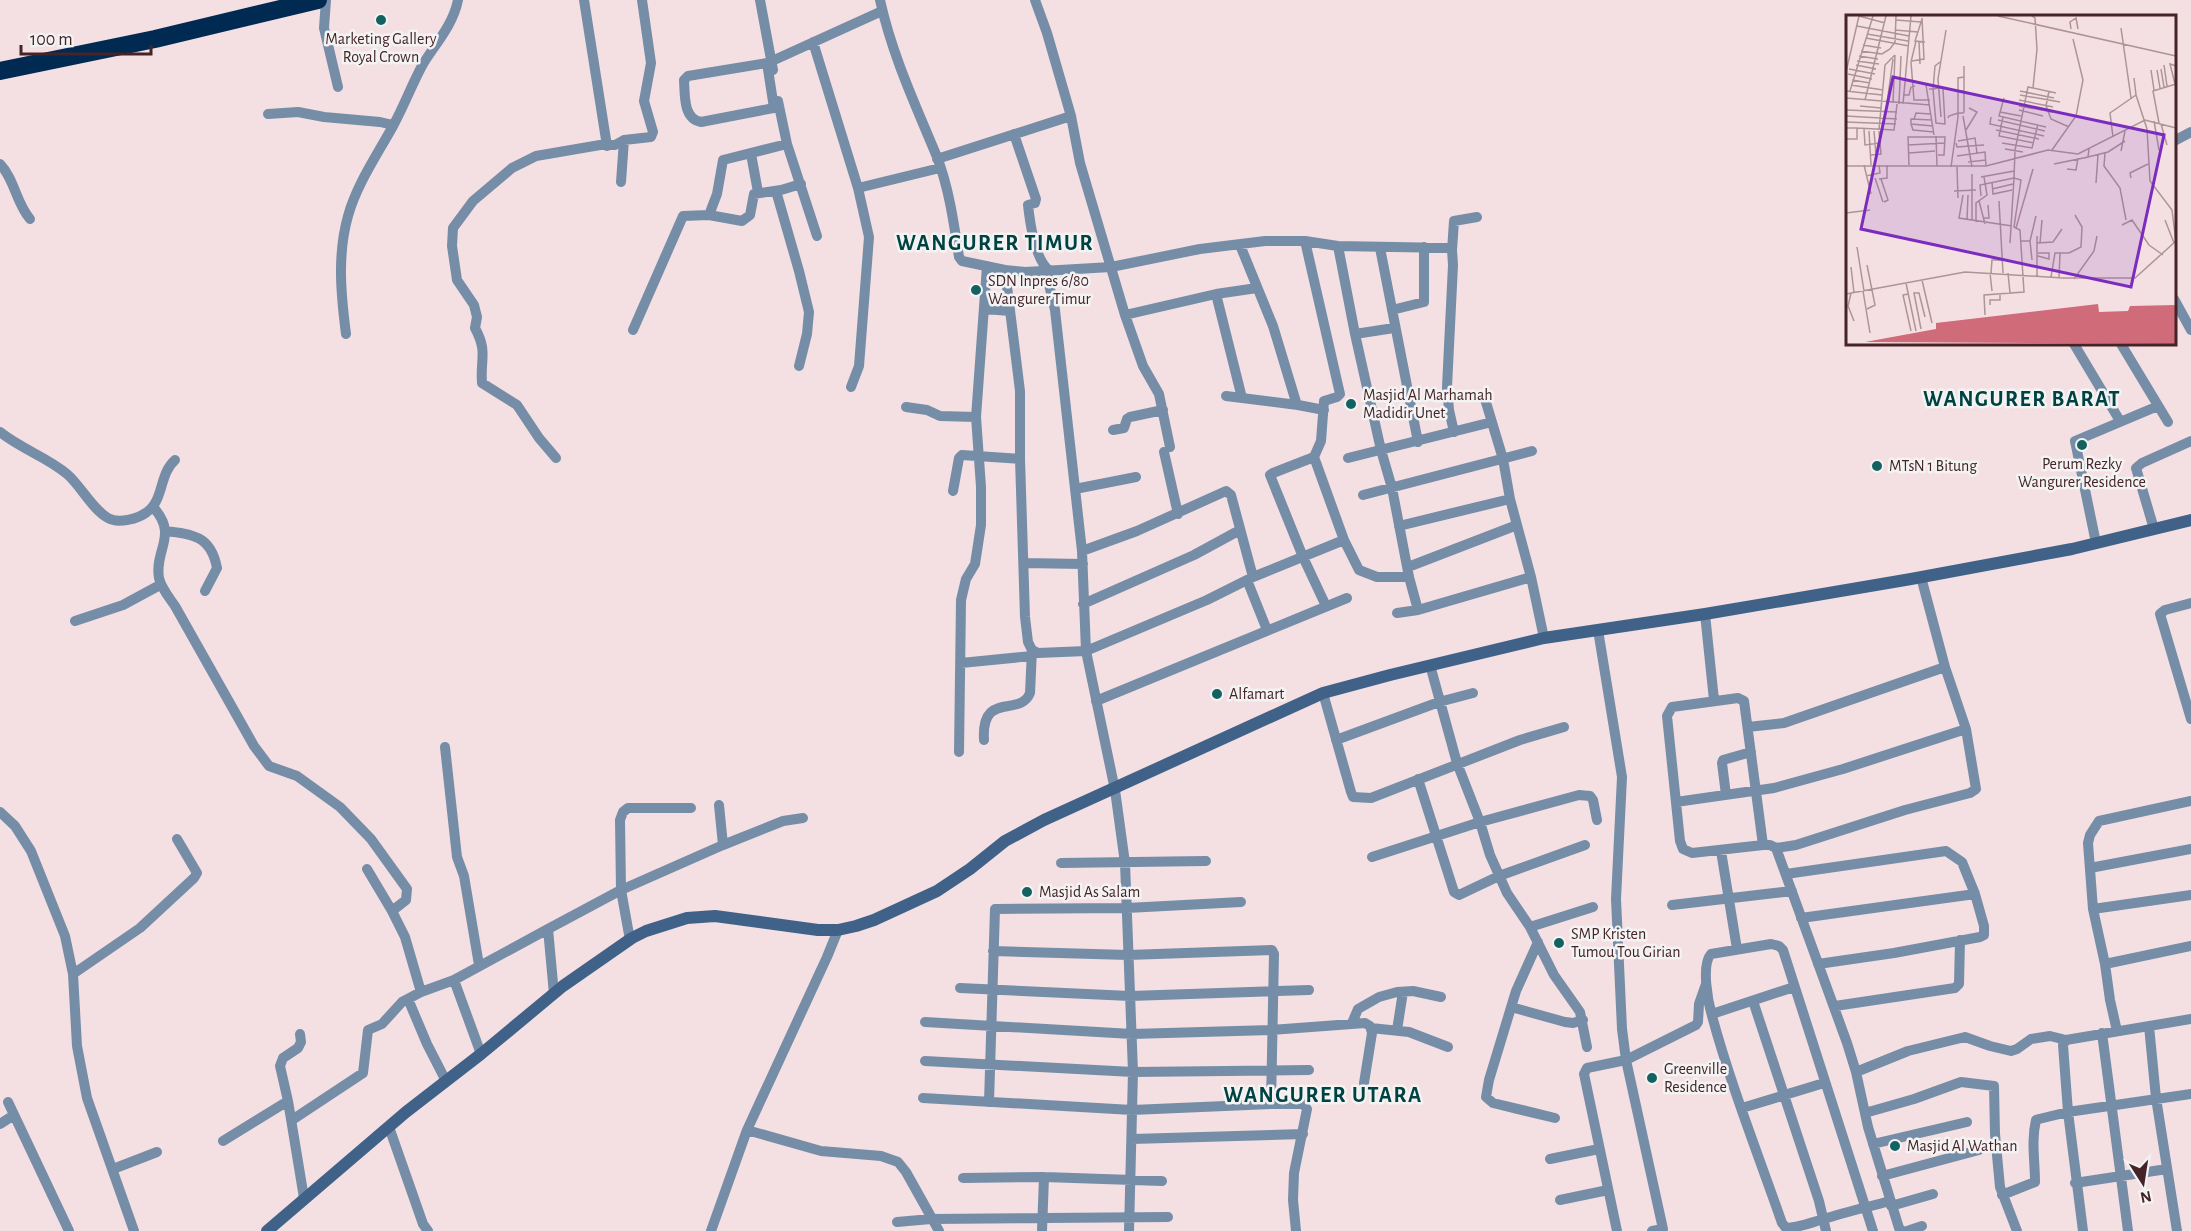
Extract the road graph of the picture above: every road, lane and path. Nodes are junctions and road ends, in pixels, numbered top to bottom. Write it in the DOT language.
graph roads {
  1 [pos="318,0"];
  2 [pos="326,0"];
  3 [pos="458,0"];
  4 [pos="584,0"];
  5 [pos="642,0"];
  6 [pos="760,0"];
  7 [pos="1035,0"];
  8 [pos="881,5"];
  9 [pos="813,42"];
  10 [pos="772,61"];
  11 [pos="0,71"];
  12 [pos="338,87"];
  13 [pos="777,108"];
  14 [pos="268,114"];
  15 [pos="1071,116"];
  16 [pos="393,125"];
  17 [pos="2191,132"];
  18 [pos="1014,134"];
  19 [pos="624,140"];
  20 [pos="2176,140"];
  21 [pos="787,144"];
  22 [pos="607,146"];
  23 [pos="751,154"];
  24 [pos="0,164"];
  25 [pos="939,164"];
  26 [pos="621,182"];
  27 [pos="801,184"];
  28 [pos="858,188"];
  29 [pos="776,191"];
  30 [pos="758,192"];
  31 [pos="709,215"];
  32 [pos="1476,217"];
  33 [pos="30,219"];
  34 [pos="818,236"];
  35 [pos="1305,241"];
  36 [pos="1240,245"];
  37 [pos="1338,246"];
  38 [pos="1424,247"];
  39 [pos="1380,248"];
  40 [pos="1452,250"];
  41 [pos="987,266"];
  42 [pos="1111,267"];
  43 [pos="1005,270"];
  44 [pos="1050,271"];
  45 [pos="1257,288"];
  46 [pos="1216,294"];
  47 [pos="2176,301"];
  48 [pos="985,309"];
  49 [pos="1392,310"];
  50 [pos="1010,311"];
  51 [pos="1125,315"];
  52 [pos="1394,328"];
  53 [pos="633,330"];
  54 [pos="2191,330"];
  55 [pos="346,334"];
  56 [pos="1355,334"];
  57 [pos="2075,345"];
  58 [pos="2122,345"];
  59 [pos="799,366"];
  60 [pos="851,387"];
  61 [pos="1226,396"];
  62 [pos="1242,398"];
  63 [pos="1485,399"];
  64 [pos="1298,405"];
  65 [pos="2158,406"];
  66 [pos="906,407"];
  67 [pos="1163,410"];
  68 [pos="1324,410"];
  69 [pos="976,417"];
  70 [pos="2120,421"];
  71 [pos="1492,422"];
  72 [pos="2168,422"];
  73 [pos="1113,430"];
  74 [pos="0,432"];
  75 [pos="1454,432"];
  76 [pos="2191,441"];
  77 [pos="1418,442"];
  78 [pos="1381,450"];
  79 [pos="1532,451"];
  80 [pos="980,457"];
  81 [pos="1314,457"];
  82 [pos="556,458"];
  83 [pos="1348,458"];
  84 [pos="1020,459"];
  85 [pos="1503,459"];
  86 [pos="175,460"];
  87 [pos="1136,477"];
  88 [pos="1392,488"];
  89 [pos="1075,489"];
  90 [pos="953,491"];
  91 [pos="1363,495"];
  92 [pos="1510,499"];
  93 [pos="153,507"];
  94 [pos="1178,514"];
  95 [pos="2191,520"];
  96 [pos="1517,525"];
  97 [pos="1398,526"];
  98 [pos="2154,529"];
  99 [pos="1240,530"];
  100 [pos="165,531"];
  101 [pos="1344,540"];
  102 [pos="2096,543"];
  103 [pos="1082,551"];
  104 [pos="1303,557"];
  105 [pos="1024,563"];
  106 [pos="1083,564"];
  107 [pos="1408,572"];
  108 [pos="1531,577"];
  109 [pos="1921,577"];
  110 [pos="1250,578"];
  111 [pos="160,585"];
  112 [pos="205,591"];
  113 [pos="1347,598"];
  114 [pos="2191,603"];
  115 [pos="1083,604"];
  116 [pos="1326,606"];
  117 [pos="1418,610"];
  118 [pos="1397,613"];
  119 [pos="1705,614"];
  120 [pos="75,621"];
  121 [pos="1268,630"];
  122 [pos="1598,630"];
  123 [pos="1544,638"];
  124 [pos="1086,651"];
  125 [pos="1032,653"];
  126 [pos="961,663"];
  127 [pos="1430,665"];
  128 [pos="1945,667"];
  129 [pos="1323,693"];
  130 [pos="1473,693"];
  131 [pos="2188,695"];
  132 [pos="1714,700"];
  133 [pos="1096,701"];
  134 [pos="1439,702"];
  135 [pos="2191,719"];
  136 [pos="1564,728"];
  137 [pos="1748,728"];
  138 [pos="1966,729"];
  139 [pos="984,740"];
  140 [pos="1336,740"];
  141 [pos="446,747"];
  142 [pos="959,752"];
  143 [pos="1751,752"];
  144 [pos="1457,763"];
  145 [pos="1418,779"];
  146 [pos="1115,789"];
  147 [pos="1756,791"];
  148 [pos="1725,795"];
  149 [pos="2191,801"];
  150 [pos="1676,802"];
  151 [pos="719,805"];
  152 [pos="691,808"];
  153 [pos="0,812"];
  154 [pos="803,818"];
  155 [pos="1597,820"];
  156 [pos="1480,822"];
  157 [pos="1435,837"];
  158 [pos="177,838"];
  159 [pos="723,844"];
  160 [pos="1585,845"];
  161 [pos="1763,845"];
  162 [pos="1776,848"];
  163 [pos="2191,849"];
  164 [pos="1721,851"];
  165 [pos="1372,857"];
  166 [pos="1206,861"];
  167 [pos="1061,863"];
  168 [pos="1125,863"];
  169 [pos="2090,868"];
  170 [pos="367,869"];
  171 [pos="1786,873"];
  172 [pos="1499,876"];
  173 [pos="621,890"];
  174 [pos="1792,891"];
  175 [pos="1975,894"];
  176 [pos="2191,895"];
  177 [pos="1729,898"];
  178 [pos="1241,902"];
  179 [pos="1672,905"];
  180 [pos="1593,907"];
  181 [pos="1127,908"];
  182 [pos="2093,909"];
  183 [pos="392,911"];
  184 [pos="1801,918"];
  185 [pos="1530,927"];
  186 [pos="548,929"];
  187 [pos="838,930"];
  188 [pos="630,940"];
  189 [pos="1960,940"];
  190 [pos="1538,942"];
  191 [pos="2191,946"];
  192 [pos="1737,949"];
  193 [pos="993,951"];
  194 [pos="1128,955"];
  195 [pos="1818,964"];
  196 [pos="2105,964"];
  197 [pos="478,965"];
  198 [pos="73,974"];
  199 [pos="454,980"];
  200 [pos="1707,981"];
  201 [pos="1794,987"];
  202 [pos="960,988"];
  203 [pos="992,990"];
  204 [pos="1272,990"];
  205 [pos="1309,990"];
  206 [pos="421,992"];
  207 [pos="1403,992"];
  208 [pos="554,993"];
  209 [pos="1130,996"];
  210 [pos="1441,997"];
  211 [pos="408,999"];
  212 [pos="1753,1001"];
  213 [pos="1834,1006"];
  214 [pos="1511,1007"];
  215 [pos="1712,1014"];
  216 [pos="2191,1019"];
  217 [pos="1582,1020"];
  218 [pos="925,1022"];
  219 [pos="1353,1023"];
  220 [pos="2149,1026"];
  221 [pos="991,1027"];
  222 [pos="1371,1028"];
  223 [pos="1271,1030"];
  224 [pos="1397,1030"];
  225 [pos="2117,1031"];
  226 [pos="2102,1033"];
  227 [pos="300,1034"];
  228 [pos="1132,1034"];
  229 [pos="2066,1040"];
  230 [pos="1448,1047"];
  231 [pos="1587,1047"];
  232 [pos="481,1054"];
  233 [pos="1626,1060"];
  234 [pos="926,1061"];
  235 [pos="991,1064"];
  236 [pos="1272,1069"];
  237 [pos="1309,1070"];
  238 [pos="1133,1072"];
  239 [pos="1856,1072"];
  240 [pos="446,1081"];
  241 [pos="1364,1083"];
  242 [pos="1824,1083"];
  243 [pos="2191,1094"];
  244 [pos="1785,1096"];
  245 [pos="923,1098"];
  246 [pos="2156,1098"];
  247 [pos="288,1101"];
  248 [pos="8,1102"];
  249 [pos="989,1102"];
  250 [pos="1271,1104"];
  251 [pos="2110,1106"];
  252 [pos="1742,1108"];
  253 [pos="1132,1110"];
  254 [pos="2067,1112"];
  255 [pos="1865,1113"];
  256 [pos="14,1114"];
  257 [pos="1555,1118"];
  258 [pos="291,1119"];
  259 [pos="1967,1122"];
  260 [pos="0,1124"];
  261 [pos="389,1127"];
  262 [pos="747,1130"];
  263 [pos="1303,1134"];
  264 [pos="1132,1139"];
  265 [pos="223,1141"];
  266 [pos="1873,1144"];
  267 [pos="1599,1149"];
  268 [pos="1979,1150"];
  269 [pos="157,1152"];
  270 [pos="1550,1159"];
  271 [pos="113,1169"];
  272 [pos="2167,1169"];
  273 [pos="1882,1176"];
  274 [pos="2121,1176"];
  275 [pos="1044,1177"];
  276 [pos="963,1178"];
  277 [pos="1130,1180"];
  278 [pos="1162,1181"];
  279 [pos="2075,1183"];
  280 [pos="1608,1190"];
  281 [pos="1933,1194"];
  282 [pos="2002,1195"];
  283 [pos="304,1198"];
  284 [pos="1560,1200"];
  285 [pos="1891,1203"];
  286 [pos="1866,1207"];
  287 [pos="1168,1217"];
  288 [pos="1043,1218"];
  289 [pos="1129,1218"];
  290 [pos="931,1219"];
  291 [pos="1823,1219"];
  292 [pos="897,1222"];
  293 [pos="1922,1226"];
  294 [pos="1664,1230"];
  295 [pos="69,1231"];
  296 [pos="134,1231"];
  297 [pos="267,1231"];
  298 [pos="428,1231"];
  299 [pos="711,1231"];
  300 [pos="939,1231"];
  301 [pos="1042,1231"];
  302 [pos="1129,1231"];
  303 [pos="1296,1231"];
  304 [pos="1617,1231"];
  305 [pos="1652,1231"];
  306 [pos="1826,1231"];
  307 [pos="1873,1231"];
  308 [pos="1905,1231"];
  309 [pos="2017,1231"];
  310 [pos="2083,1231"];
  311 [pos="2128,1231"];
  312 [pos="2177,1231"];
  1 -- 11 [label="highway"];
  2 -- 12 [label="street"];
  3 -- 16 [label="street"];
  4 -- 22 [label="street"];
  5 -- 19 [label="street"];
  6 -- 10 [label="street"];
  7 -- 15 [label="street"];
  8 -- 9 [label="street"];
  8 -- 25 [label="street"];
  9 -- 10 [label="street"];
  9 -- 28 [label="street"];
  10 -- 13 [label="street"];
  13 -- 13 [label="street"];
  13 -- 21 [label="street"];
  14 -- 16 [label="street"];
  15 -- 18 [label="street"];
  15 -- 42 [label="street"];
  16 -- 55 [label="street"];
  17 -- 20 [label="street"];
  18 -- 25 [label="street"];
  18 -- 44 [label="street"];
  19 -- 22 [label="street"];
  19 -- 26 [label="street"];
  21 -- 23 [label="street"];
  21 -- 27 [label="street"];
  22 -- 82 [label="street"];
  23 -- 30 [label="street"];
  23 -- 31 [label="street"];
  24 -- 33 [label="street"];
  25 -- 28 [label="street"];
  25 -- 41 [label="street"];
  27 -- 29 [label="street"];
  27 -- 34 [label="street"];
  28 -- 60 [label="street"];
  29 -- 30 [label="street"];
  29 -- 59 [label="street"];
  30 -- 31 [label="street"];
  31 -- 53 [label="street"];
  32 -- 40 [label="street"];
  35 -- 36 [label="street"];
  35 -- 37 [label="street"];
  35 -- 68 [label="street"];
  36 -- 42 [label="street"];
  36 -- 45 [label="street"];
  37 -- 39 [label="street"];
  37 -- 56 [label="street"];
  38 -- 39 [label="street"];
  38 -- 40 [label="street"];
  38 -- 49 [label="street"];
  39 -- 49 [label="street"];
  40 -- 75 [label="street"];
  41 -- 43 [label="street"];
  41 -- 48 [label="street"];
  42 -- 44 [label="street"];
  42 -- 51 [label="street"];
  43 -- 44 [label="street"];
  43 -- 50 [label="street"];
  44 -- 89 [label="street"];
  45 -- 46 [label="street"];
  45 -- 64 [label="street"];
  46 -- 51 [label="street"];
  46 -- 62 [label="street"];
  47 -- 54 [label="street"];
  48 -- 50 [label="street"];
  48 -- 69 [label="street"];
  49 -- 52 [label="street"];
  50 -- 84 [label="street"];
  51 -- 67 [label="street"];
  52 -- 56 [label="street"];
  52 -- 77 [label="street"];
  56 -- 78 [label="street"];
  57 -- 70 [label="street"];
  58 -- 65 [label="street"];
  61 -- 62 [label="street"];
  62 -- 64 [label="street"];
  63 -- 71 [label="street"];
  64 -- 68 [label="street"];
  65 -- 70 [label="street"];
  65 -- 72 [label="street"];
  66 -- 69 [label="street"];
  67 -- 73 [label="street"];
  67 -- 94 [label="street"];
  68 -- 81 [label="street"];
  69 -- 80 [label="street"];
  70 -- 102 [label="street"];
  71 -- 75 [label="street"];
  71 -- 85 [label="street"];
  74 -- 93 [label="street"];
  75 -- 77 [label="street"];
  76 -- 98 [label="street"];
  77 -- 78 [label="street"];
  78 -- 83 [label="street"];
  78 -- 88 [label="street"];
  79 -- 85 [label="street"];
  80 -- 84 [label="street"];
  80 -- 90 [label="street"];
  80 -- 126 [label="street"];
  81 -- 101 [label="street"];
  81 -- 104 [label="street"];
  84 -- 105 [label="street"];
  85 -- 88 [label="street"];
  85 -- 92 [label="street"];
  86 -- 93 [label="street"];
  87 -- 89 [label="street"];
  88 -- 91 [label="street"];
  88 -- 97 [label="street"];
  89 -- 103 [label="street"];
  92 -- 96 [label="street"];
  92 -- 97 [label="street"];
  93 -- 100 [label="street"];
  94 -- 99 [label="street"];
  94 -- 103 [label="street"];
  95 -- 98 [label="street"];
  96 -- 107 [label="street"];
  96 -- 108 [label="street"];
  97 -- 107 [label="street"];
  98 -- 102 [label="street"];
  99 -- 110 [label="street"];
  99 -- 115 [label="street"];
  100 -- 111 [label="street"];
  100 -- 112 [label="street"];
  101 -- 104 [label="street"];
  101 -- 107 [label="street"];
  102 -- 109 [label="street"];
  103 -- 106 [label="street"];
  104 -- 110 [label="street"];
  104 -- 116 [label="street"];
  105 -- 106 [label="street"];
  105 -- 125 [label="street"];
  106 -- 115 [label="street"];
  107 -- 117 [label="street"];
  108 -- 117 [label="street"];
  108 -- 123 [label="street"];
  109 -- 119 [label="street"];
  109 -- 128 [label="street"];
  110 -- 121 [label="street"];
  110 -- 124 [label="street"];
  111 -- 120 [label="street"];
  111 -- 183 [label="street"];
  113 -- 116 [label="street"];
  114 -- 131 [label="street"];
  115 -- 124 [label="street"];
  116 -- 121 [label="street"];
  117 -- 118 [label="street"];
  119 -- 122 [label="street"];
  119 -- 132 [label="street"];
  121 -- 133 [label="street"];
  122 -- 123 [label="street"];
  122 -- 233 [label="street"];
  123 -- 127 [label="street"];
  124 -- 125 [label="street"];
  124 -- 133 [label="street"];
  125 -- 126 [label="street"];
  125 -- 139 [label="street"];
  126 -- 142 [label="street"];
  127 -- 129 [label="street"];
  127 -- 134 [label="street"];
  128 -- 137 [label="street"];
  128 -- 138 [label="street"];
  129 -- 140 [label="street"];
  129 -- 146 [label="street"];
  130 -- 134 [label="street"];
  131 -- 135 [label="street"];
  132 -- 137 [label="street"];
  132 -- 150 [label="street"];
  133 -- 146 [label="street"];
  134 -- 140 [label="street"];
  134 -- 144 [label="street"];
  136 -- 144 [label="street"];
  137 -- 143 [label="street"];
  138 -- 147 [label="street"];
  138 -- 162 [label="street"];
  140 -- 145 [label="street"];
  141 -- 197 [label="street"];
  143 -- 147 [label="street"];
  143 -- 148 [label="street"];
  144 -- 145 [label="street"];
  144 -- 156 [label="street"];
  145 -- 157 [label="street"];
  146 -- 168 [label="street"];
  146 -- 187 [label="street"];
  147 -- 148 [label="street"];
  147 -- 161 [label="street"];
  148 -- 150 [label="street"];
  149 -- 169 [label="street"];
  150 -- 164 [label="street"];
  151 -- 159 [label="street"];
  152 -- 173 [label="street"];
  153 -- 198 [label="street"];
  154 -- 159 [label="street"];
  155 -- 156 [label="street"];
  156 -- 157 [label="street"];
  156 -- 172 [label="street"];
  157 -- 165 [label="street"];
  157 -- 172 [label="street"];
  158 -- 198 [label="street"];
  159 -- 173 [label="street"];
  160 -- 172 [label="street"];
  161 -- 162 [label="street"];
  161 -- 164 [label="street"];
  162 -- 171 [label="street"];
  163 -- 169 [label="street"];
  164 -- 177 [label="street"];
  166 -- 168 [label="street"];
  167 -- 168 [label="street"];
  168 -- 181 [label="street"];
  169 -- 182 [label="street"];
  170 -- 183 [label="street"];
  171 -- 174 [label="street"];
  171 -- 175 [label="street"];
  172 -- 185 [label="street"];
  173 -- 186 [label="street"];
  173 -- 188 [label="street"];
  174 -- 177 [label="street"];
  174 -- 184 [label="street"];
  175 -- 184 [label="street"];
  175 -- 189 [label="street"];
  176 -- 182 [label="street"];
  177 -- 179 [label="street"];
  177 -- 192 [label="street"];
  178 -- 181 [label="street"];
  180 -- 185 [label="street"];
  181 -- 193 [label="street"];
  181 -- 194 [label="street"];
  182 -- 196 [label="street"];
  183 -- 206 [label="street"];
  184 -- 195 [label="street"];
  185 -- 190 [label="street"];
  186 -- 197 [label="street"];
  186 -- 208 [label="street"];
  187 -- 188 [label="street"];
  187 -- 262 [label="street"];
  188 -- 208 [label="street"];
  189 -- 195 [label="street"];
  189 -- 213 [label="street"];
  190 -- 214 [label="street"];
  190 -- 217 [label="street"];
  191 -- 196 [label="street"];
  192 -- 200 [label="street"];
  192 -- 201 [label="street"];
  193 -- 194 [label="street"];
  193 -- 203 [label="street"];
  194 -- 204 [label="street"];
  194 -- 209 [label="street"];
  195 -- 213 [label="street"];
  196 -- 225 [label="street"];
  197 -- 199 [label="street"];
  198 -- 271 [label="street"];
  199 -- 206 [label="street"];
  199 -- 232 [label="street"];
  200 -- 215 [label="street"];
  200 -- 233 [label="street"];
  201 -- 212 [label="street"];
  201 -- 242 [label="street"];
  202 -- 203 [label="street"];
  203 -- 209 [label="street"];
  203 -- 221 [label="street"];
  204 -- 205 [label="street"];
  204 -- 209 [label="street"];
  204 -- 223 [label="street"];
  206 -- 211 [label="street"];
  207 -- 210 [label="street"];
  207 -- 219 [label="street"];
  207 -- 224 [label="street"];
  208 -- 232 [label="street"];
  209 -- 228 [label="street"];
  211 -- 240 [label="street"];
  211 -- 258 [label="street"];
  212 -- 215 [label="street"];
  212 -- 244 [label="street"];
  213 -- 239 [label="street"];
  214 -- 217 [label="street"];
  214 -- 257 [label="street"];
  215 -- 252 [label="street"];
  216 -- 220 [label="street"];
  217 -- 231 [label="street"];
  218 -- 221 [label="street"];
  219 -- 222 [label="street"];
  219 -- 223 [label="street"];
  220 -- 225 [label="street"];
  220 -- 246 [label="street"];
  221 -- 228 [label="street"];
  221 -- 235 [label="street"];
  222 -- 224 [label="street"];
  222 -- 241 [label="street"];
  223 -- 228 [label="street"];
  223 -- 236 [label="street"];
  224 -- 230 [label="street"];
  225 -- 226 [label="street"];
  226 -- 229 [label="street"];
  226 -- 251 [label="street"];
  227 -- 247 [label="street"];
  228 -- 238 [label="street"];
  229 -- 239 [label="street"];
  229 -- 254 [label="street"];
  232 -- 240 [label="street"];
  233 -- 267 [label="street"];
  233 -- 294 [label="street"];
  234 -- 235 [label="street"];
  235 -- 238 [label="street"];
  235 -- 249 [label="street"];
  236 -- 237 [label="street"];
  236 -- 238 [label="street"];
  236 -- 250 [label="street"];
  238 -- 253 [label="street"];
  239 -- 255 [label="street"];
  240 -- 261 [label="street"];
  242 -- 244 [label="street"];
  242 -- 286 [label="street"];
  243 -- 246 [label="street"];
  244 -- 252 [label="street"];
  244 -- 291 [label="street"];
  245 -- 249 [label="street"];
  246 -- 251 [label="street"];
  246 -- 272 [label="street"];
  247 -- 258 [label="street"];
  247 -- 265 [label="street"];
  248 -- 256 [label="street"];
  249 -- 253 [label="street"];
  250 -- 253 [label="street"];
  250 -- 263 [label="street"];
  251 -- 254 [label="street"];
  251 -- 274 [label="street"];
  252 -- 291 [label="street"];
  253 -- 264 [label="street"];
  254 -- 279 [label="street"];
  254 -- 282 [label="street"];
  255 -- 266 [label="street"];
  255 -- 282 [label="street"];
  256 -- 260 [label="street"];
  256 -- 295 [label="street"];
  258 -- 283 [label="street"];
  259 -- 266 [label="street"];
  261 -- 283 [label="street"];
  261 -- 298 [label="street"];
  262 -- 290 [label="street"];
  262 -- 299 [label="street"];
  263 -- 264 [label="street"];
  263 -- 303 [label="street"];
  264 -- 277 [label="street"];
  266 -- 273 [label="street"];
  267 -- 270 [label="street"];
  267 -- 280 [label="street"];
  268 -- 273 [label="street"];
  269 -- 271 [label="street"];
  271 -- 296 [label="street"];
  272 -- 274 [label="street"];
  272 -- 312 [label="street"];
  273 -- 285 [label="street"];
  274 -- 279 [label="street"];
  274 -- 311 [label="street"];
  275 -- 276 [label="street"];
  275 -- 277 [label="street"];
  275 -- 288 [label="street"];
  277 -- 278 [label="street"];
  277 -- 289 [label="street"];
  279 -- 310 [label="street"];
  280 -- 284 [label="street"];
  280 -- 304 [label="street"];
  281 -- 285 [label="street"];
  282 -- 309 [label="street"];
  283 -- 297 [label="street"];
  285 -- 286 [label="street"];
  285 -- 308 [label="street"];
  286 -- 291 [label="street"];
  286 -- 307 [label="street"];
  287 -- 289 [label="street"];
  288 -- 289 [label="street"];
  288 -- 290 [label="street"];
  288 -- 301 [label="street"];
  289 -- 302 [label="street"];
  290 -- 292 [label="street"];
  290 -- 300 [label="street"];
  291 -- 306 [label="street"];
  293 -- 308 [label="street"];
  294 -- 305 [label="street"];
}
